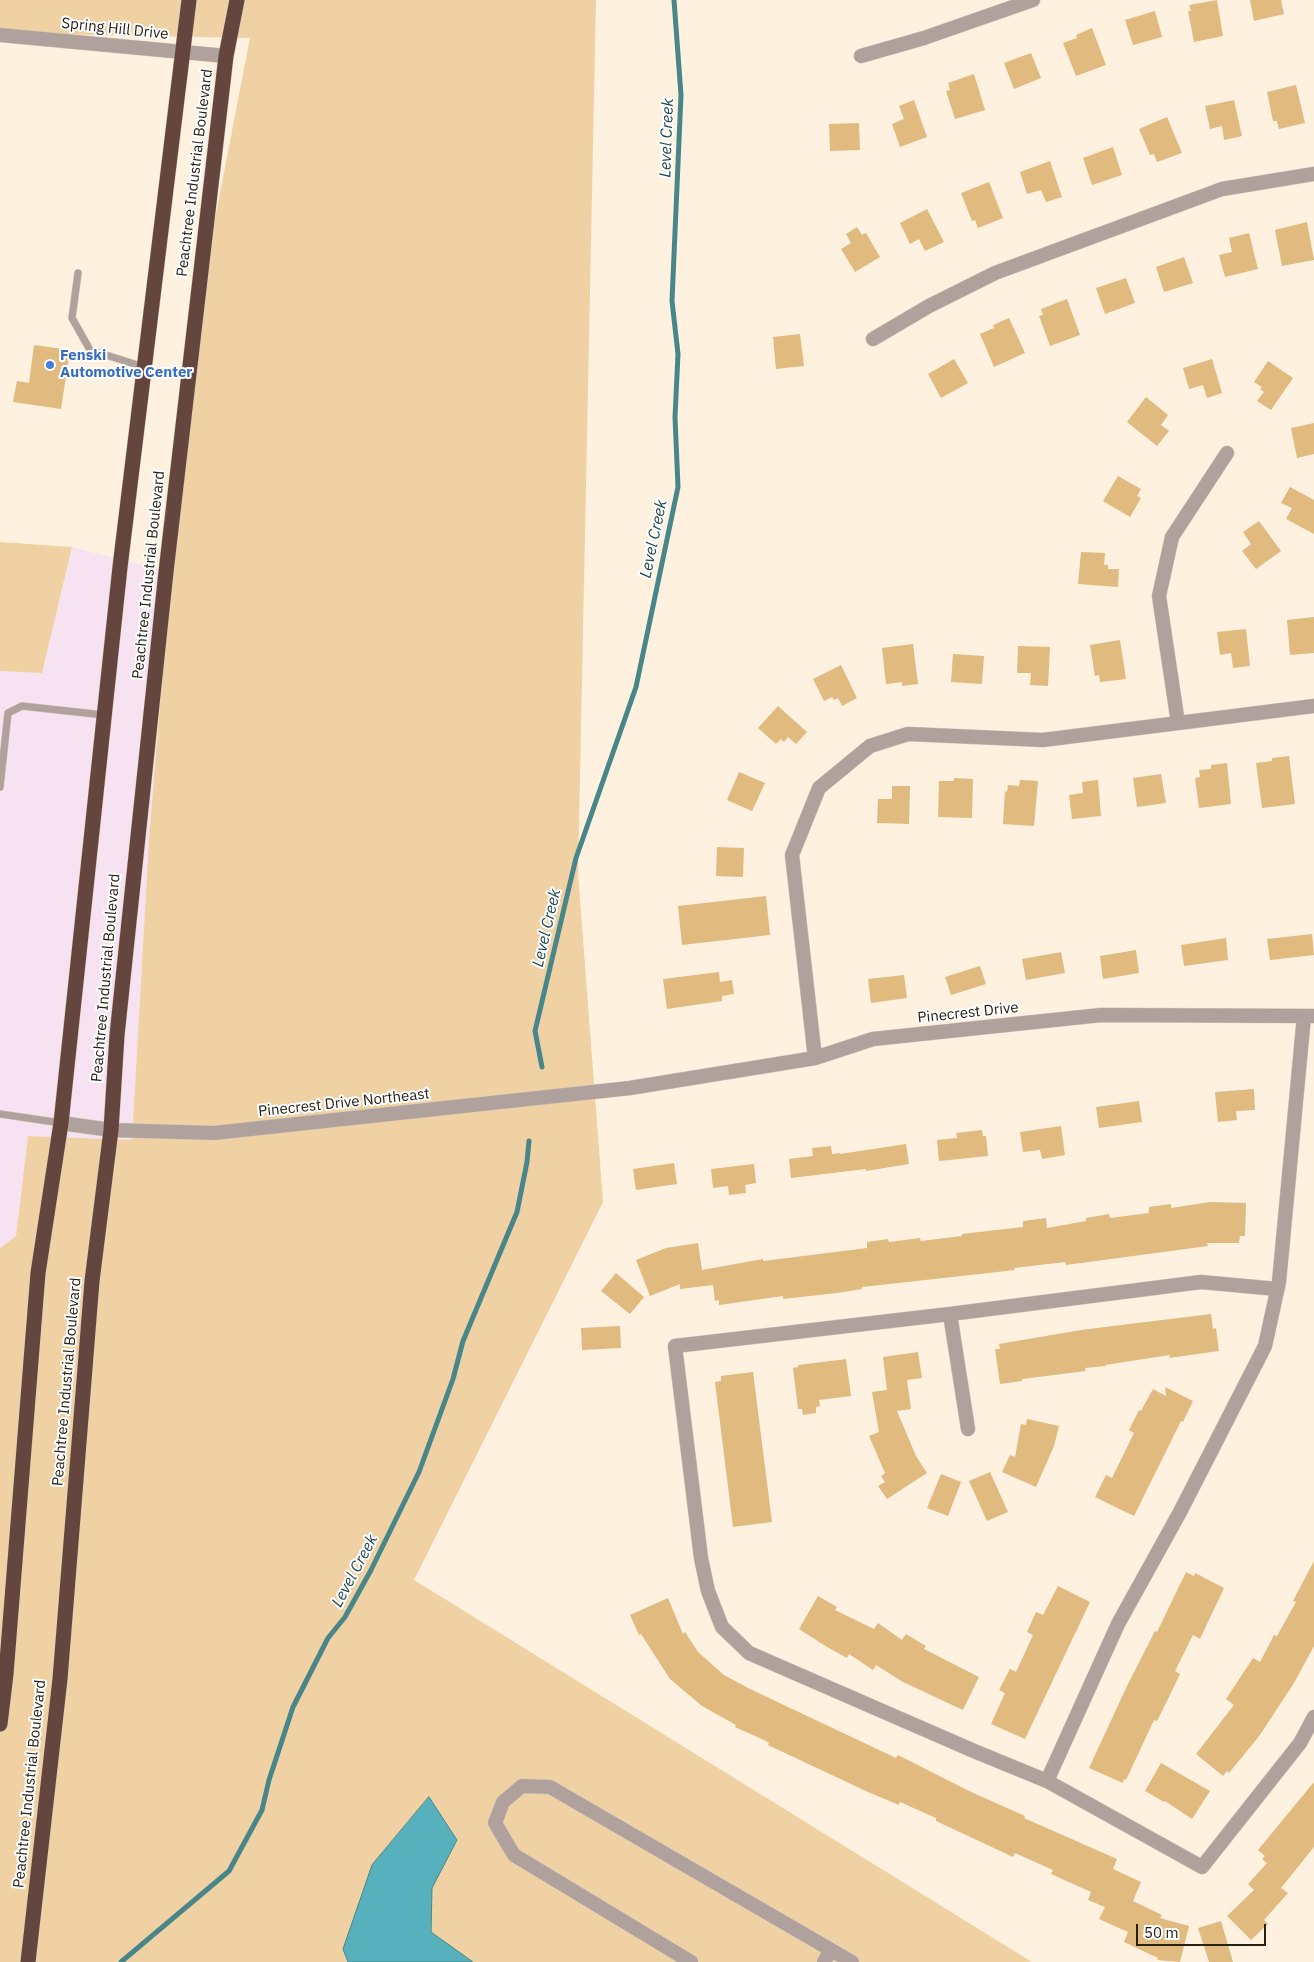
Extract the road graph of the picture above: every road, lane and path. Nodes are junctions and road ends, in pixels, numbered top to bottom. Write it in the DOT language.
graph roads {
  1 [pos="189,0"];
  2 [pos="237,0"];
  3 [pos="1033,0"];
  4 [pos="0,35"];
  5 [pos="182,52"];
  6 [pos="226,56"];
  7 [pos="860,56"];
  8 [pos="1314,174"];
  9 [pos="78,273"];
  10 [pos="873,339"];
  11 [pos="144,367"];
  12 [pos="1227,453"];
  13 [pos="1314,706"];
  14 [pos="104,715"];
  15 [pos="1178,723"];
  16 [pos="0,787"];
  17 [pos="1309,1016"];
  18 [pos="815,1058"];
  19 [pos="630,1088"];
  20 [pos="0,1114"];
  21 [pos="61,1123"];
  22 [pos="111,1130"];
  23 [pos="1277,1290"];
  24 [pos="950,1314"];
  25 [pos="968,1429"];
  26 [pos="2,1694"];
  27 [pos="1314,1717"];
  28 [pos="0,1724"];
  29 [pos="1047,1780"];
  30 [pos="828,1956"];
  31 [pos="28,1962"];
  32 [pos="690,1962"];
  33 [pos="852,1962"];
  1 -- 5 [label="highway, Peachtree Industrial Boulevard"];
  2 -- 6 [label="highway, Peachtree Industrial Boulevard"];
  3 -- 7 [label="street"];
  4 -- 5 [label="street, Spring Hill Drive"];
  5 -- 6 [label="street, Spring Hill Drive"];
  5 -- 11 [label="highway, Peachtree Industrial Boulevard"];
  6 -- 22 [label="highway, Peachtree Industrial Boulevard"];
  8 -- 10 [label="street"];
  9 -- 11 [label="lane"];
  11 -- 14 [label="highway, Peachtree Industrial Boulevard"];
  12 -- 15 [label="street"];
  13 -- 15 [label="street"];
  14 -- 16 [label="lane"];
  14 -- 21 [label="highway, Peachtree Industrial Boulevard"];
  15 -- 18 [label="street"];
  17 -- 18 [label="street, Pinecrest Drive"];
  17 -- 23 [label="street"];
  18 -- 19 [label="street, Pinecrest Drive"];
  19 -- 22 [label="street, Pinecrest Drive Northeast"];
  20 -- 21 [label="lane"];
  21 -- 22 [label="street, Pinecrest Drive Northeast"];
  21 -- 26 [label="highway, Peachtree Industrial Boulevard"];
  22 -- 31 [label="highway, Peachtree Industrial Boulevard"];
  23 -- 24 [label="street"];
  23 -- 29 [label="street"];
  24 -- 25 [label="street"];
  24 -- 29 [label="street"];
  26 -- 28 [label="highway, Peachtree Industrial Boulevard"];
  27 -- 29 [label="street"];
  30 -- 32 [label="street"];
  30 -- 33 [label="street"];
}
